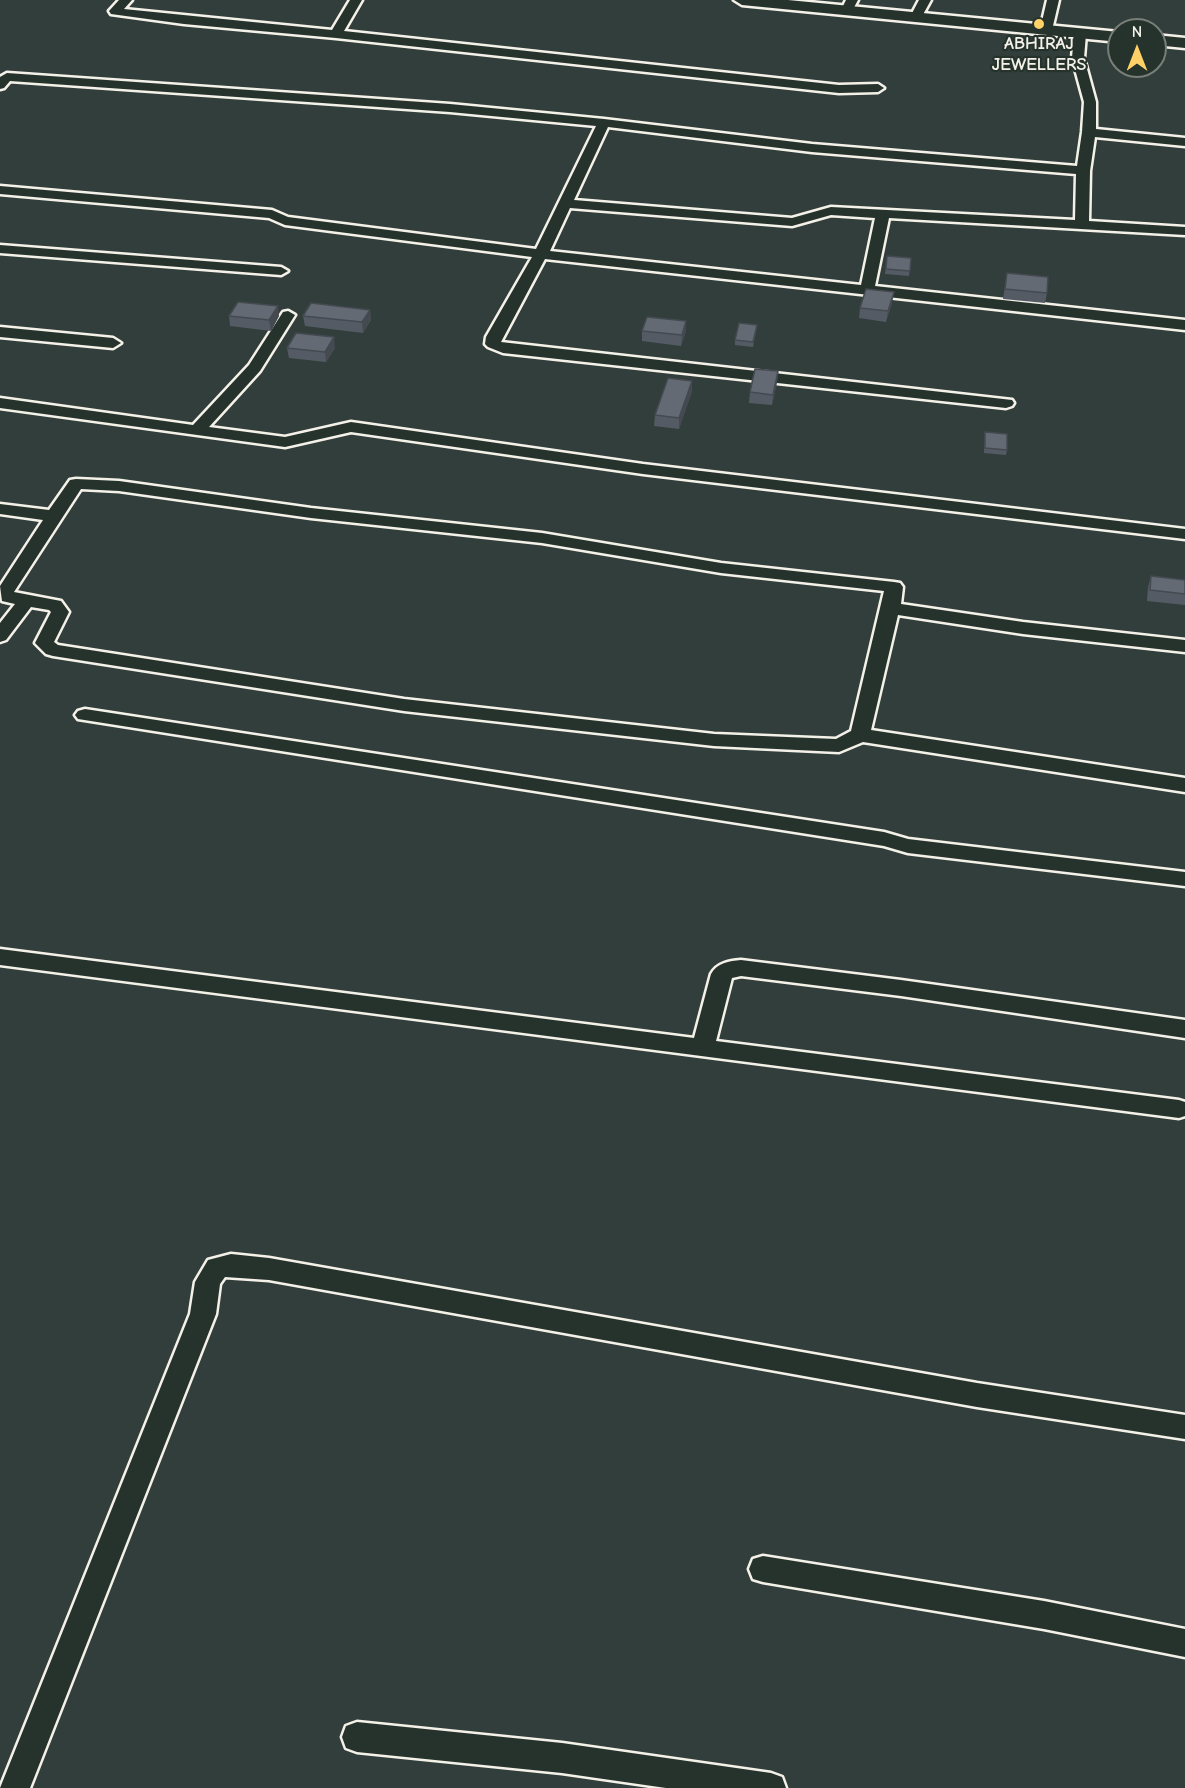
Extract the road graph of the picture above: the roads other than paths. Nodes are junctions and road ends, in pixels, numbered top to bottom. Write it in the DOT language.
graph roads {
  1 [pos="126,0"];
  2 [pos="356,0"];
  3 [pos="742,0"];
  4 [pos="925,0"];
  5 [pos="1053,0"];
  6 [pos="849,5"];
  7 [pos="916,17"];
  8 [pos="1046,30"];
  9 [pos="336,34"];
  10 [pos="1080,34"];
  11 [pos="1107,36"];
  12 [pos="1167,41"];
  13 [pos="1185,43"];
  14 [pos="0,85"];
  15 [pos="878,88"];
  16 [pos="604,123"];
  17 [pos="1089,132"];
  18 [pos="1185,142"];
  19 [pos="1083,171"];
  20 [pos="0,190"];
  21 [pos="566,203"];
  22 [pos="883,214"];
  23 [pos="1083,225"];
  24 [pos="1185,231"];
  25 [pos="0,249"];
  26 [pos="542,254"];
  27 [pos="281,271"];
  28 [pos="867,290"];
  29 [pos="288,315"];
  30 [pos="1185,326"];
  31 [pos="0,332"];
  32 [pos="113,343"];
  33 [pos="1006,403"];
  34 [pos="0,404"];
  35 [pos="197,430"];
  36 [pos="0,509"];
  37 [pos="54,516"];
  38 [pos="1185,534"];
  39 [pos="27,600"];
  40 [pos="891,608"];
  41 [pos="0,636"];
  42 [pos="1185,646"];
  43 [pos="85,715"];
  44 [pos="860,735"];
  45 [pos="1185,784"];
  46 [pos="1185,879"];
  47 [pos="0,957"];
  48 [pos="1185,1029"];
  49 [pos="703,1048"];
  50 [pos="1179,1109"];
  51 [pos="1185,1427"];
  52 [pos="763,1569"];
  53 [pos="1185,1643"];
  54 [pos="357,1737"];
  55 [pos="15,1788"];
  56 [pos="771,1788"];
  1 -- 9 [label="street"];
  2 -- 9 [label="street"];
  3 -- 6 [label="street"];
  4 -- 7 [label="street"];
  5 -- 8 [label="street"];
  6 -- 7 [label="street"];
  7 -- 8 [label="street"];
  8 -- 10 [label="street"];
  9 -- 15 [label="street"];
  10 -- 11 [label="street"];
  10 -- 17 [label="street"];
  12 -- 13 [label="street"];
  14 -- 16 [label="street"];
  16 -- 19 [label="street"];
  16 -- 21 [label="street"];
  17 -- 18 [label="street"];
  17 -- 19 [label="street"];
  19 -- 23 [label="street"];
  20 -- 26 [label="street"];
  21 -- 22 [label="street"];
  21 -- 26 [label="street"];
  22 -- 23 [label="street"];
  22 -- 28 [label="street"];
  23 -- 24 [label="street"];
  25 -- 27 [label="street"];
  26 -- 28 [label="street"];
  26 -- 33 [label="street"];
  28 -- 30 [label="street"];
  29 -- 35 [label="street"];
  31 -- 32 [label="street"];
  34 -- 35 [label="street"];
  35 -- 38 [label="street"];
  36 -- 37 [label="street"];
  37 -- 39 [label="street"];
  37 -- 40 [label="street"];
  39 -- 41 [label="street"];
  39 -- 44 [label="street"];
  40 -- 42 [label="street"];
  40 -- 44 [label="street"];
  43 -- 46 [label="street"];
  44 -- 45 [label="street"];
  47 -- 49 [label="street"];
  48 -- 49 [label="street"];
  49 -- 50 [label="street"];
  51 -- 55 [label="street"];
  52 -- 53 [label="street"];
  54 -- 56 [label="street"];
}
